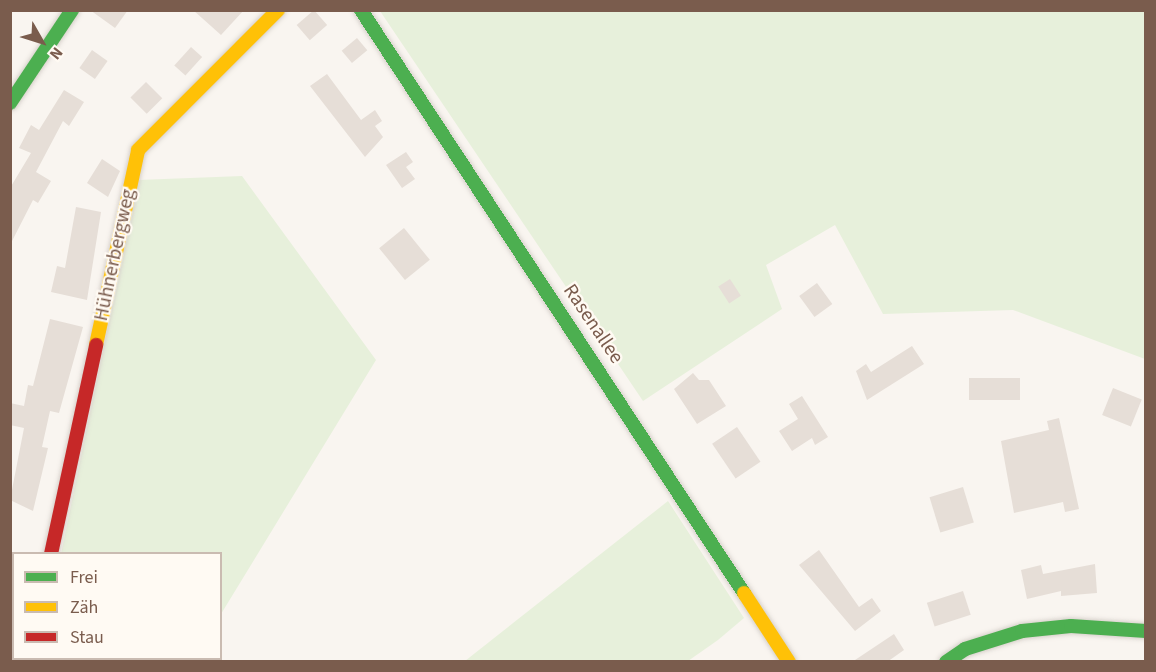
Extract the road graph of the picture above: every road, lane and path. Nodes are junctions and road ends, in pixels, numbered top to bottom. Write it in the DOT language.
graph roads {
  1 [pos="72,10"];
  2 [pos="278,10"];
  3 [pos="361,10"];
  4 [pos="10,103"];
  5 [pos="51,552"];
  6 [pos="1146,631"];
  7 [pos="789,662"];
  8 [pos="946,662"];
  1 -- 4 [label="street"];
  2 -- 5 [label="street, Hühnerbergweg"];
  3 -- 7 [label="street, Rasenallee"];
  6 -- 8 [label="street"];
}
